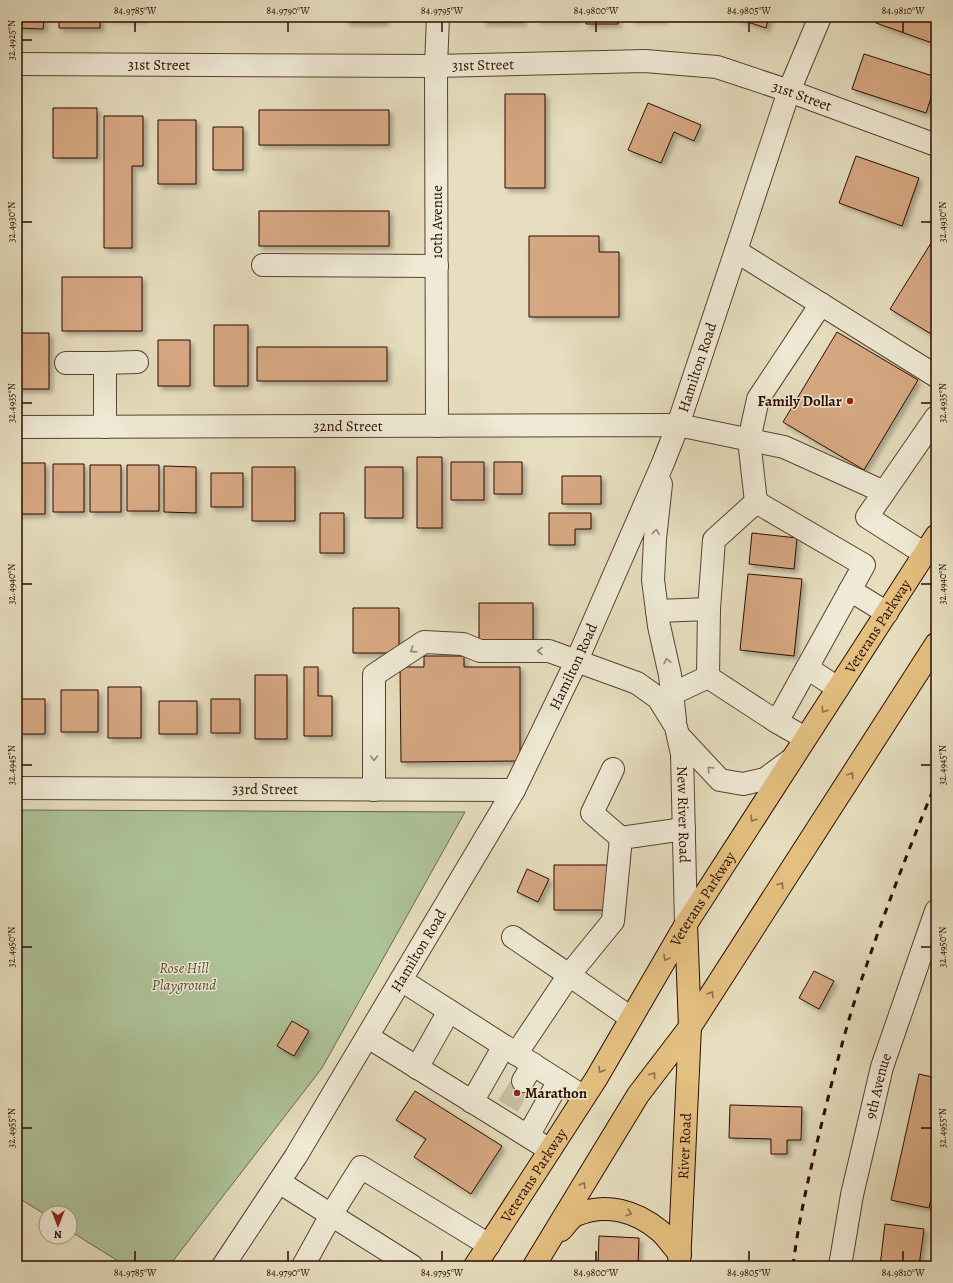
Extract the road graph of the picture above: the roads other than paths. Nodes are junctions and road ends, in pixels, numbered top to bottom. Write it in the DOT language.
graph roads {
  1 [pos="438,17"];
  2 [pos="820,17"];
  3 [pos="17,64"];
  4 [pos="436,66"];
  5 [pos="790,91"];
  6 [pos="936,145"];
  7 [pos="736,251"];
  8 [pos="264,265"];
  9 [pos="437,266"];
  10 [pos="821,304"];
  11 [pos="138,362"];
  12 [pos="66,363"];
  13 [pos="105,363"];
  14 [pos="936,376"];
  15 [pos="936,417"];
  16 [pos="678,425"];
  17 [pos="437,426"];
  18 [pos="17,427"];
  19 [pos="105,427"];
  20 [pos="749,440"];
  21 [pos="663,463"];
  22 [pos="884,492"];
  23 [pos="756,502"];
  24 [pos="930,545"];
  25 [pos="850,590"];
  26 [pos="709,610"];
  27 [pos="657,611"];
  28 [pos="887,613"];
  29 [pos="936,644"];
  30 [pos="577,660"];
  31 [pos="807,668"];
  32 [pos="708,677"];
  33 [pos="838,688"];
  34 [pos="672,694"];
  35 [pos="777,722"];
  36 [pos="677,731"];
  37 [pos="806,738"];
  38 [pos="793,758"];
  39 [pos="613,769"];
  40 [pos="17,788"];
  41 [pos="374,790"];
  42 [pos="514,790"];
  43 [pos="684,829"];
  44 [pos="621,838"];
  45 [pos="936,911"];
  46 [pos="686,924"];
  47 [pos="513,936"];
  48 [pos="569,975"];
  49 [pos="401,980"];
  50 [pos="449,1011"];
  51 [pos="631,1018"];
  52 [pos="690,1027"];
  53 [pos="368,1037"];
  54 [pos="519,1061"];
  55 [pos="417,1068"];
  56 [pos="559,1081"];
  57 [pos="584,1097"];
  58 [pos="472,1102"];
  59 [pos="528,1136"];
  60 [pos="550,1150"];
  61 [pos="279,1182"];
  62 [pos="331,1215"];
  63 [pos="547,1244"];
  64 [pos="489,1245"];
  65 [pos="679,1260"];
  66 [pos="224,1266"];
  67 [pos="303,1266"];
  68 [pos="412,1266"];
  69 [pos="475,1266"];
  70 [pos="534,1266"];
  71 [pos="840,1266"];
  1 -- 4 [label="street, 10th Avenue"];
  2 -- 5 [label="street, Hamilton Road"];
  3 -- 4 [label="street, 31st Street"];
  4 -- 5 [label="street, 31st Street"];
  4 -- 9 [label="street, 10th Avenue"];
  5 -- 6 [label="street, 31st Street"];
  5 -- 7 [label="street, Hamilton Road"];
  7 -- 10 [label="street"];
  7 -- 16 [label="street, Hamilton Road"];
  8 -- 9 [label="street"];
  9 -- 17 [label="street, 10th Avenue"];
  10 -- 14 [label="street"];
  10 -- 20 [label="street"];
  11 -- 13 [label="street"];
  12 -- 13 [label="street"];
  13 -- 19 [label="street"];
  15 -- 22 [label="street"];
  16 -- 17 [label="street, 32nd Street"];
  16 -- 20 [label="street, 32nd Street"];
  16 -- 21 [label="street, Hamilton Road"];
  17 -- 19 [label="street, 32nd Street"];
  18 -- 19 [label="street, 32nd Street"];
  20 -- 22 [label="street, 32nd Street"];
  20 -- 23 [label="street"];
  27 -- 21 [label="street, one-way"];
  21 -- 30 [label="street, Hamilton Road"];
  22 -- 24 [label="street"];
  23 -- 25 [label="street"];
  23 -- 26 [label="street"];
  24 -- 28 [label="main road, Veterans Parkway"];
  25 -- 28 [label="street"];
  25 -- 31 [label="street"];
  26 -- 27 [label="street"];
  26 -- 32 [label="street"];
  34 -- 27 [label="street, one-way"];
  28 -- 33 [label="main road, Veterans Parkway"];
  52 -- 29 [label="main road, one-way"];
  30 -- 36 [label="street, New River Road"];
  30 -- 41 [label="street, New River Road, one-way"];
  30 -- 42 [label="street, Hamilton Road"];
  31 -- 33 [label="street"];
  31 -- 35 [label="street"];
  32 -- 34 [label="street"];
  32 -- 35 [label="street"];
  33 -- 37 [label="main road, Veterans Parkway, one-way"];
  34 -- 36 [label="street"];
  35 -- 37 [label="street"];
  38 -- 36 [label="street, one-way"];
  36 -- 43 [label="street, New River Road"];
  37 -- 38 [label="main road, Veterans Parkway"];
  38 -- 46 [label="main road, Veterans Parkway, one-way"];
  39 -- 44 [label="street"];
  40 -- 41 [label="street, 33rd Street"];
  41 -- 42 [label="street, 33rd Street"];
  42 -- 49 [label="street, Hamilton Road"];
  43 -- 44 [label="street"];
  43 -- 46 [label="street, New River Road"];
  44 -- 48 [label="street"];
  45 -- 71 [label="street, 9th Avenue"];
  46 -- 51 [label="main road, Veterans Parkway, one-way"];
  46 -- 52 [label="main road, New River Road"];
  47 -- 48 [label="street"];
  48 -- 51 [label="street"];
  48 -- 54 [label="street"];
  49 -- 50 [label="street"];
  49 -- 53 [label="street, Hamilton Road"];
  50 -- 54 [label="street"];
  50 -- 55 [label="street"];
  51 -- 57 [label="main road, Veterans Parkway, one-way"];
  63 -- 52 [label="main road, one-way"];
  52 -- 65 [label="main road, River Road"];
  53 -- 55 [label="street"];
  53 -- 61 [label="street, Hamilton Road"];
  54 -- 56 [label="street"];
  54 -- 58 [label="street"];
  55 -- 58 [label="street"];
  56 -- 57 [label="street"];
  56 -- 59 [label="street"];
  57 -- 60 [label="main road, Veterans Parkway"];
  58 -- 59 [label="street"];
  59 -- 60 [label="street"];
  60 -- 64 [label="main road, Veterans Parkway"];
  61 -- 62 [label="street"];
  61 -- 66 [label="street, Hamilton Road"];
  62 -- 64 [label="street"];
  62 -- 67 [label="street"];
  62 -- 68 [label="street"];
  63 -- 65 [label="main road, one-way"];
  63 -- 70 [label="main road"];
  64 -- 69 [label="main road, Veterans Parkway"];
}
